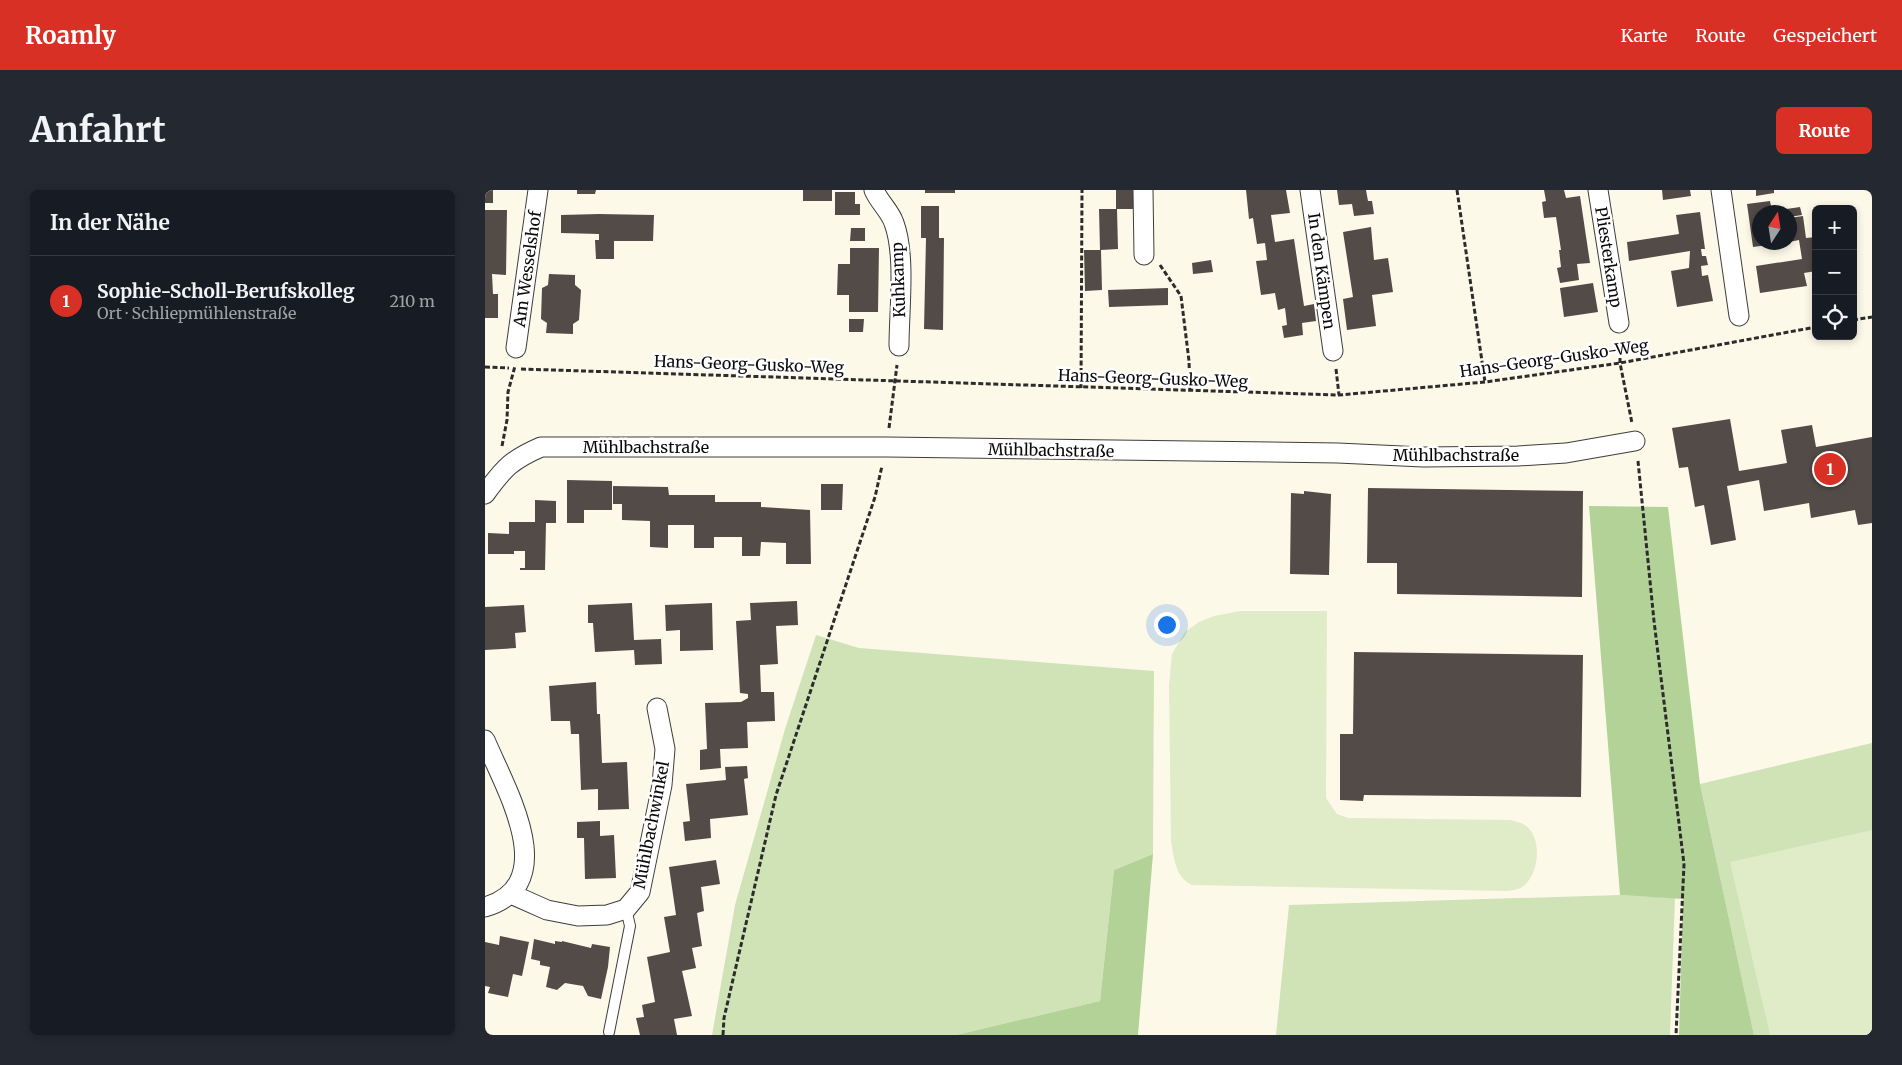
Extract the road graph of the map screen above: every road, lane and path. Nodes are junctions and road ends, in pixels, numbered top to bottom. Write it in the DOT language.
graph roads {
  1 [pos="538,190"];
  2 [pos="874,190"];
  3 [pos="1082,190"];
  4 [pos="1143,190"];
  5 [pos="1310,190"];
  6 [pos="1457,190"];
  7 [pos="1598,190"];
  8 [pos="1721,190"];
  9 [pos="1144,248"];
  10 [pos="1739,316"];
  11 [pos="1872,317"];
  12 [pos="1857,319"];
  13 [pos="1619,323"];
  14 [pos="1812,328"];
  15 [pos="899,346"];
  16 [pos="516,348"];
  17 [pos="1333,351"];
  18 [pos="1620,363"];
  19 [pos="485,367"];
  20 [pos="515,368"];
  21 [pos="895,382"];
  22 [pos="1485,382"];
  23 [pos="1081,388"];
  24 [pos="1190,392"];
  25 [pos="1339,396"];
  26 [pos="1635,441"];
  27 [pos="887,447"];
  28 [pos="504,468"];
  29 [pos="485,494"];
  30 [pos="657,708"];
  31 [pos="485,740"];
  32 [pos="511,894"];
  33 [pos="485,907"];
  34 [pos="626,909"];
  35 [pos="609,1032"];
  36 [pos="723,1035"];
  37 [pos="1676,1035"];
  1 -- 16 [label="street, Am Wesselshof"];
  2 -- 15 [label="street, Kuhkamp"];
  3 -- 23 [label="path"];
  4 -- 9 [label="street"];
  5 -- 17 [label="street, In den Kämpen"];
  6 -- 22 [label="path"];
  7 -- 13 [label="street, Pliesterkamp"];
  8 -- 10 [label="street"];
  9 -- 24 [label="path"];
  11 -- 12 [label="path"];
  14 -- 18 [label="path, Hans-Georg-Gusko-Weg"];
  15 -- 21 [label="path"];
  16 -- 20 [label="path"];
  17 -- 25 [label="path"];
  18 -- 22 [label="path, Hans-Georg-Gusko-Weg"];
  18 -- 26 [label="path"];
  19 -- 20 [label="path, Hans-Georg-Gusko-Weg"];
  20 -- 21 [label="path, Hans-Georg-Gusko-Weg"];
  20 -- 28 [label="path"];
  21 -- 23 [label="path, Hans-Georg-Gusko-Weg"];
  21 -- 27 [label="path"];
  22 -- 25 [label="path, Hans-Georg-Gusko-Weg"];
  23 -- 24 [label="path, Hans-Georg-Gusko-Weg"];
  24 -- 25 [label="path, Hans-Georg-Gusko-Weg"];
  26 -- 27 [label="street, Mühlbachstraße"];
  26 -- 37 [label="path"];
  27 -- 28 [label="street, Mühlbachstraße"];
  27 -- 36 [label="path"];
  28 -- 29 [label="street, Mühlbachstraße"];
  30 -- 34 [label="street, Mühlbachwinkel"];
  31 -- 32 [label="street"];
  32 -- 33 [label="street"];
  32 -- 34 [label="street, Mühlbachwinkel"];
  34 -- 35 [label="lane"];
}
